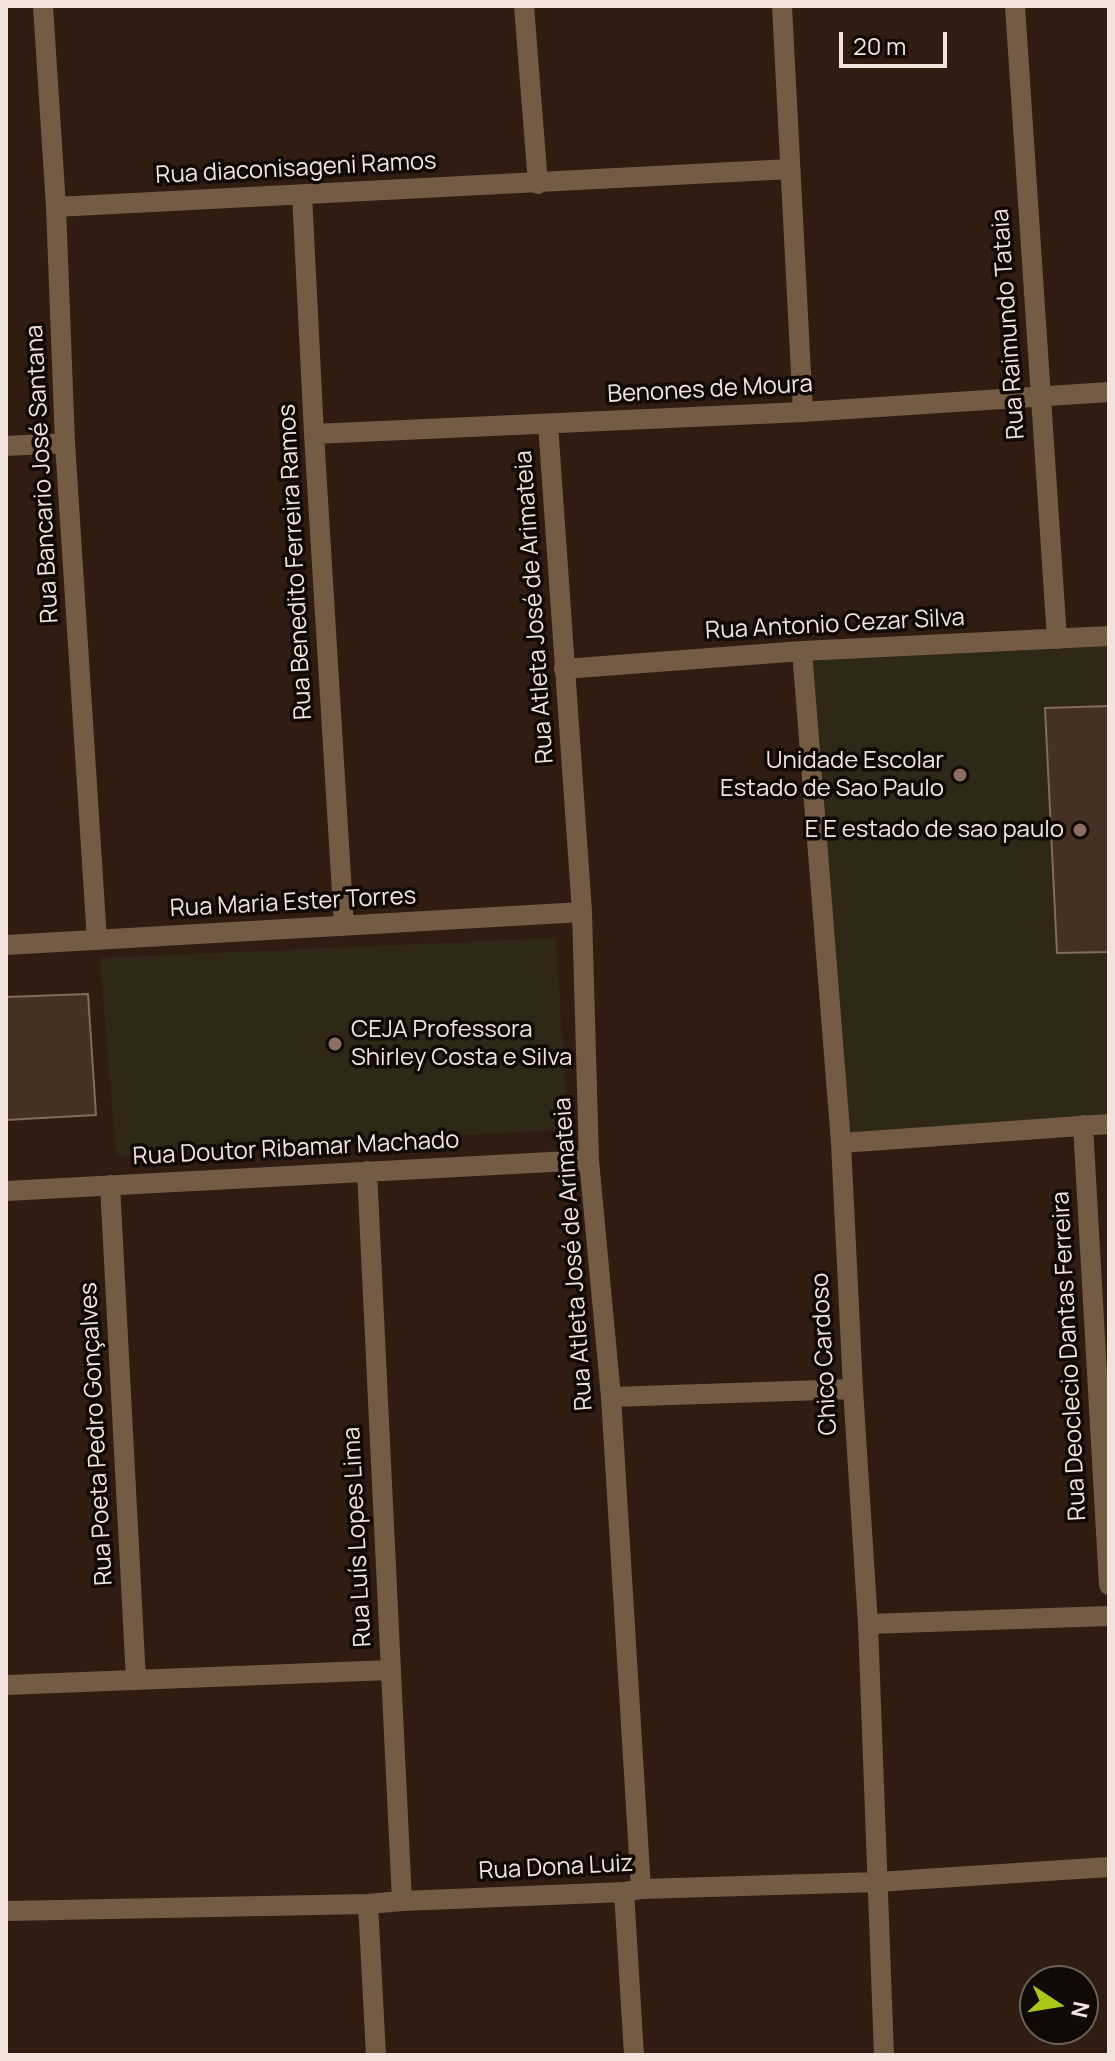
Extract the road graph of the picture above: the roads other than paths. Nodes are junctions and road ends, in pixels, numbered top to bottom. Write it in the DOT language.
graph roads {
  1 [pos="43,6"];
  2 [pos="524,6"];
  3 [pos="782,6"];
  4 [pos="1015,6"];
  5 [pos="790,169"];
  6 [pos="538,184"];
  7 [pos="302,194"];
  8 [pos="56,207"];
  9 [pos="1109,392"];
  10 [pos="1039,395"];
  11 [pos="803,412"];
  12 [pos="548,424"];
  13 [pos="314,434"];
  14 [pos="65,443"];
  15 [pos="6,446"];
  16 [pos="1109,636"];
  17 [pos="1057,639"];
  18 [pos="802,651"];
  19 [pos="564,669"];
  20 [pos="582,912"];
  21 [pos="344,926"];
  22 [pos="97,940"];
  23 [pos="6,945"];
  24 [pos="1109,1124"];
  25 [pos="1083,1125"];
  26 [pos="841,1143"];
  27 [pos="589,1160"];
  28 [pos="367,1171"];
  29 [pos="110,1185"];
  30 [pos="6,1191"];
  31 [pos="853,1389"];
  32 [pos="611,1397"];
  33 [pos="1109,1585"];
  34 [pos="1109,1616"];
  35 [pos="868,1624"];
  36 [pos="390,1670"];
  37 [pos="136,1680"];
  38 [pos="6,1685"];
  39 [pos="1109,1867"];
  40 [pos="877,1882"];
  41 [pos="632,1891"];
  42 [pos="402,1901"];
  43 [pos="368,1904"];
  44 [pos="6,1911"];
  45 [pos="376,2055"];
  46 [pos="634,2055"];
  47 [pos="884,2055"];
  1 -- 8 [label="street, Rua Bancario José Santana"];
  2 -- 6 [label="street"];
  3 -- 5 [label="street"];
  4 -- 10 [label="street, Rua Raimundo Tataia"];
  5 -- 6 [label="street, Rua diaconisageni Ramos"];
  5 -- 11 [label="street"];
  6 -- 7 [label="street, Rua diaconisageni Ramos"];
  7 -- 8 [label="street, Rua diaconisageni Ramos"];
  7 -- 13 [label="street, Rua Benedito Ferreira Ramos"];
  8 -- 14 [label="street, Rua Bancario José Santana"];
  9 -- 10 [label="street, Benones de Moura"];
  10 -- 11 [label="street, Benones de Moura"];
  10 -- 17 [label="street, Rua Raimundo Tataia"];
  11 -- 12 [label="street, Benones de Moura"];
  12 -- 13 [label="street, Benones de Moura"];
  12 -- 19 [label="street, Rua Atleta José de Arimateia"];
  13 -- 21 [label="street, Rua Benedito Ferreira Ramos"];
  14 -- 15 [label="street"];
  14 -- 22 [label="street, Rua Bancario José Santana"];
  16 -- 17 [label="street, Rua Antonio Cezar Silva"];
  17 -- 18 [label="street, Rua Antonio Cezar Silva"];
  18 -- 19 [label="street, Rua Antonio Cezar Silva"];
  18 -- 26 [label="street, Chico Cardoso"];
  19 -- 20 [label="street, Rua Atleta José de Arimateia"];
  20 -- 21 [label="street, Rua Maria Ester Torres"];
  20 -- 27 [label="street, Rua Atleta José de Arimateia"];
  21 -- 22 [label="street, Rua Maria Ester Torres"];
  22 -- 23 [label="street, Rua Maria Ester Torres"];
  24 -- 25 [label="street"];
  25 -- 26 [label="street"];
  25 -- 33 [label="street, Rua Deoclecio Dantas Ferreira"];
  26 -- 31 [label="street, Chico Cardoso"];
  27 -- 28 [label="street, Rua Doutor Ribamar Machado"];
  27 -- 32 [label="street, Rua Atleta José de Arimateia"];
  28 -- 29 [label="street, Rua Doutor Ribamar Machado"];
  28 -- 36 [label="street, Rua Luís Lopes Lima"];
  29 -- 30 [label="street, Rua Doutor Ribamar Machado"];
  29 -- 37 [label="street, Rua Poeta Pedro Gonçalves"];
  31 -- 32 [label="street"];
  31 -- 35 [label="street, Chico Cardoso"];
  32 -- 41 [label="street, Rua Atleta José de Arimateia"];
  34 -- 35 [label="street"];
  35 -- 40 [label="street, Chico Cardoso"];
  36 -- 37 [label="street"];
  36 -- 42 [label="street, Rua Luís Lopes Lima"];
  37 -- 38 [label="street"];
  39 -- 40 [label="street, Rua Dona Luiz"];
  40 -- 41 [label="street, Rua Dona Luiz"];
  40 -- 47 [label="street, Chico Cardoso"];
  41 -- 42 [label="street, Rua Dona Luiz"];
  41 -- 46 [label="street, Rua Atleta José de Arimateia"];
  42 -- 43 [label="street, Rua Dona Luiz"];
  43 -- 44 [label="street, Rua Dona Luiz"];
  43 -- 45 [label="street"];
}
